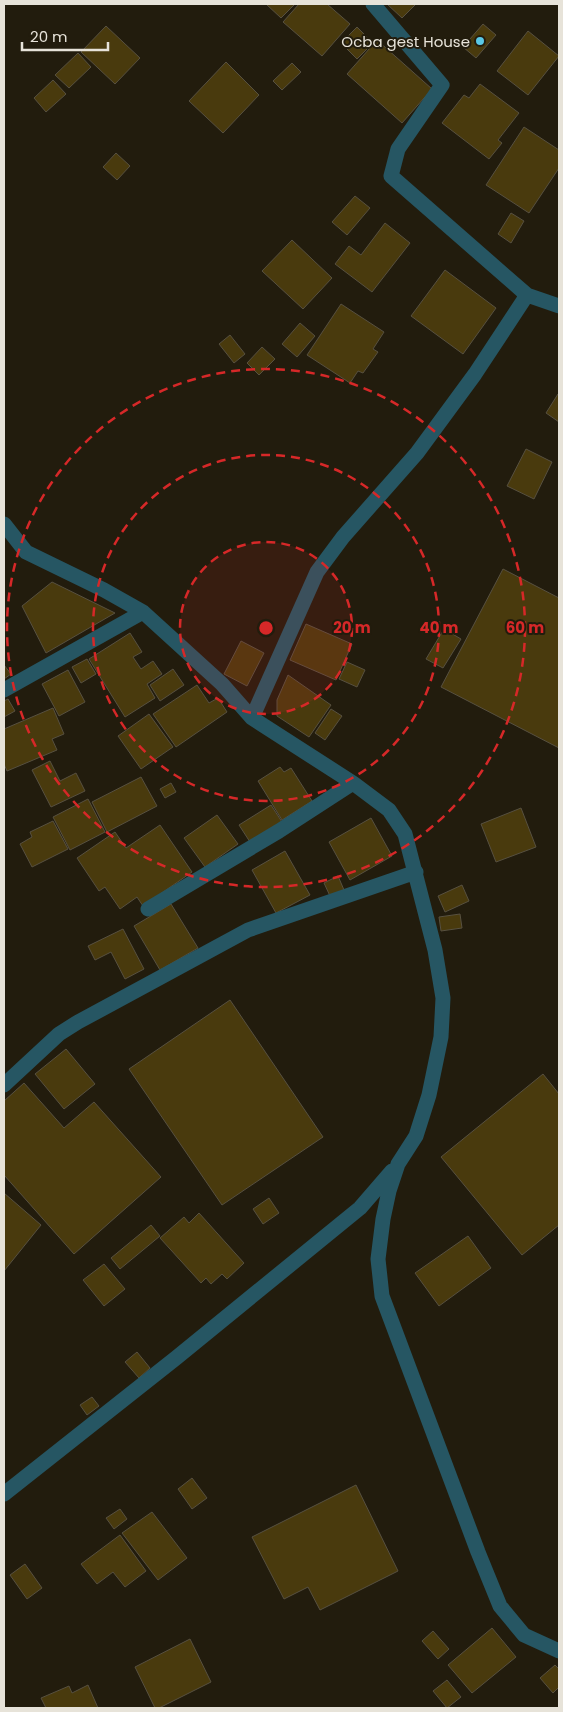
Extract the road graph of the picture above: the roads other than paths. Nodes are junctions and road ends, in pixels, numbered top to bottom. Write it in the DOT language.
graph roads {
  1 [pos="373,4"];
  2 [pos="527,295"];
  3 [pos="559,306"];
  4 [pos="4,524"];
  5 [pos="144,612"];
  6 [pos="4,690"];
  7 [pos="252,718"];
  8 [pos="353,783"];
  9 [pos="416,872"];
  10 [pos="148,909"];
  11 [pos="4,1085"];
  12 [pos="398,1164"];
  13 [pos="4,1494"];
  14 [pos="559,1652"];
  1 -- 2 [label="street"];
  2 -- 3 [label="street"];
  2 -- 7 [label="street"];
  4 -- 5 [label="street"];
  5 -- 6 [label="street"];
  5 -- 7 [label="street"];
  7 -- 8 [label="street"];
  8 -- 9 [label="street"];
  8 -- 10 [label="street"];
  9 -- 11 [label="street"];
  9 -- 12 [label="street"];
  12 -- 13 [label="street"];
  12 -- 14 [label="street"];
}
